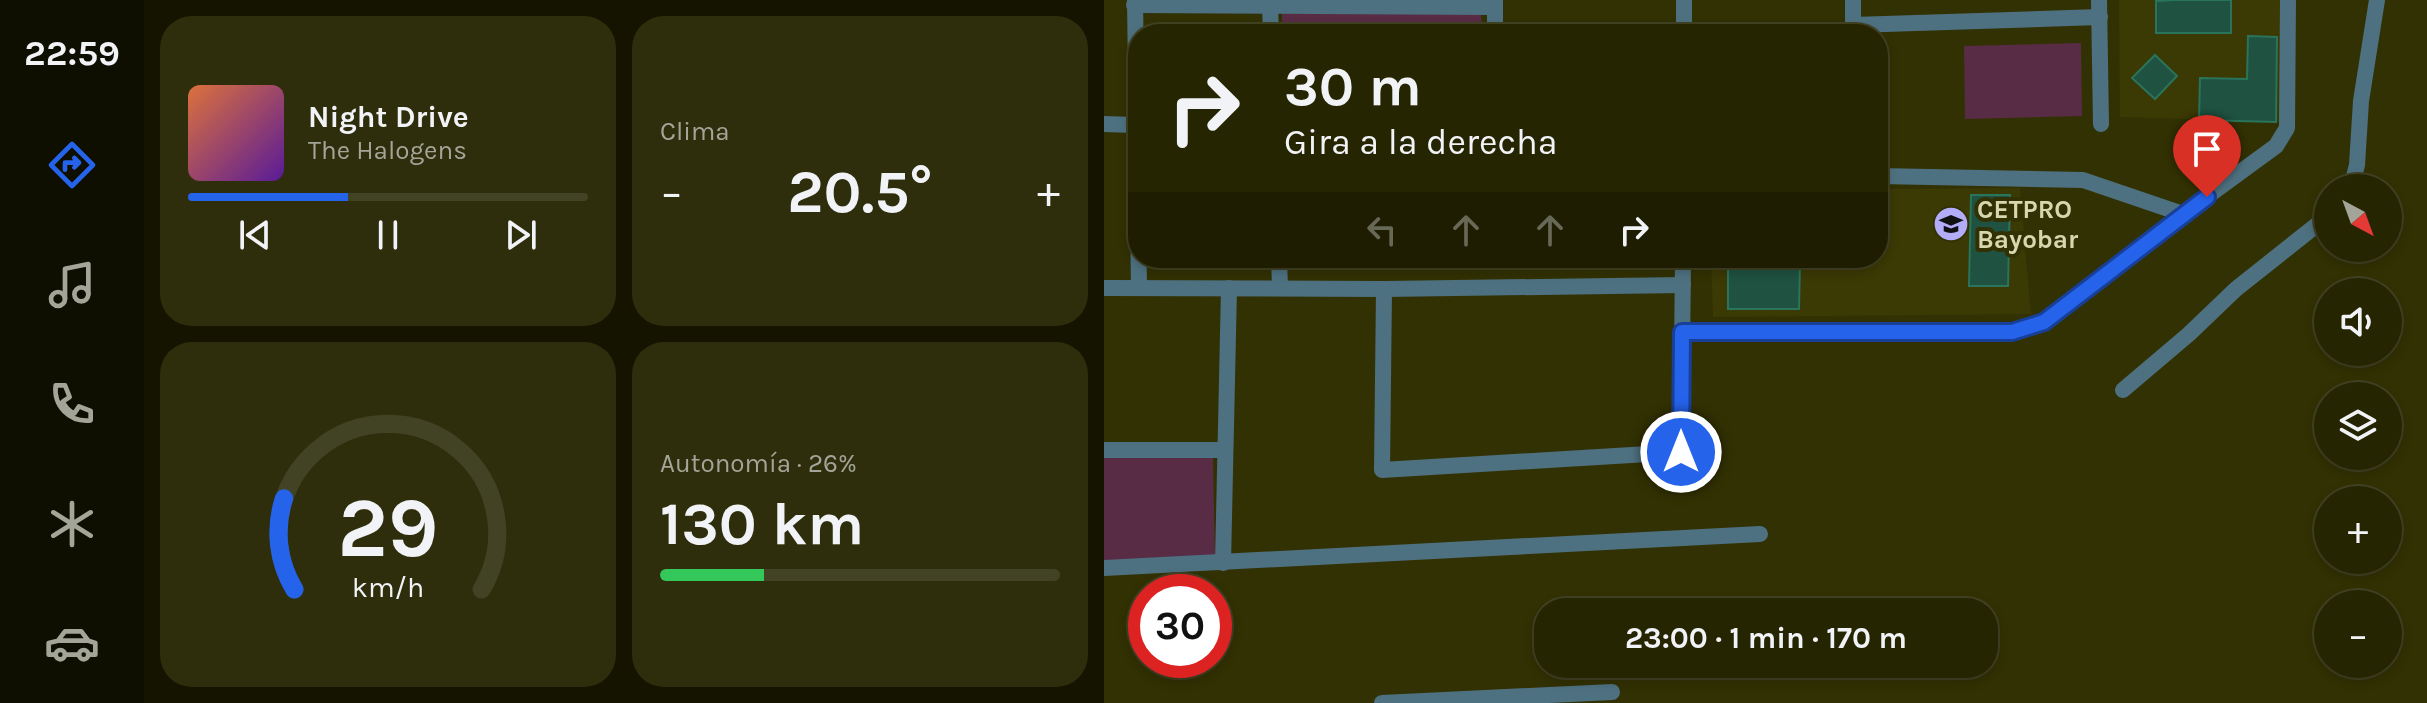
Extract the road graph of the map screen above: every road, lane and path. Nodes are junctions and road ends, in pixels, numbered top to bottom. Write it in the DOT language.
graph roads {
  1 [pos="1684,0"];
  2 [pos="1853,0"];
  3 [pos="2288,0"];
  4 [pos="2377,0"];
  5 [pos="1134,2"];
  6 [pos="1495,3"];
  7 [pos="1270,6"];
  8 [pos="2100,9"];
  9 [pos="1134,24"];
  10 [pos="1271,24"];
  11 [pos="1495,24"];
  12 [pos="1684,24"];
  13 [pos="1853,24"];
  14 [pos="1888,27"];
  15 [pos="1104,124"];
  16 [pos="2101,124"];
  17 [pos="1128,125"];
  18 [pos="2355,174"];
  19 [pos="1888,176"];
  20 [pos="2183,214"];
  21 [pos="2314,227"];
  22 [pos="1139,268"];
  23 [pos="1279,268"];
  24 [pos="1683,268"];
  25 [pos="1683,285"];
  26 [pos="1104,288"];
  27 [pos="1139,288"];
  28 [pos="1229,288"];
  29 [pos="1280,288"];
  30 [pos="1384,289"];
  31 [pos="1682,332"];
  32 [pos="2123,390"];
  33 [pos="1104,450"];
  34 [pos="1224,450"];
  35 [pos="1760,534"];
  36 [pos="1223,563"];
  37 [pos="1104,568"];
  38 [pos="1612,692"];
  39 [pos="1382,703"];
  1 -- 12 [label="street"];
  2 -- 13 [label="street"];
  3 -- 20 [label="street"];
  4 -- 18 [label="street"];
  5 -- 7 [label="street"];
  5 -- 9 [label="street"];
  6 -- 7 [label="street"];
  6 -- 11 [label="street"];
  7 -- 10 [label="street"];
  8 -- 14 [label="street"];
  8 -- 16 [label="street"];
  15 -- 17 [label="street"];
  19 -- 20 [label="street"];
  20 -- 31 [label="street"];
  21 -- 32 [label="street"];
  22 -- 27 [label="street"];
  23 -- 29 [label="street"];
  24 -- 25 [label="street"];
  25 -- 30 [label="street"];
  25 -- 31 [label="street"];
  26 -- 27 [label="street"];
  27 -- 28 [label="street"];
  28 -- 29 [label="street"];
  28 -- 34 [label="street"];
  29 -- 30 [label="street"];
  30 -- 31 [label="street"];
  33 -- 34 [label="street"];
  34 -- 36 [label="street"];
  35 -- 36 [label="street"];
  36 -- 37 [label="street"];
  38 -- 39 [label="street"];
}
